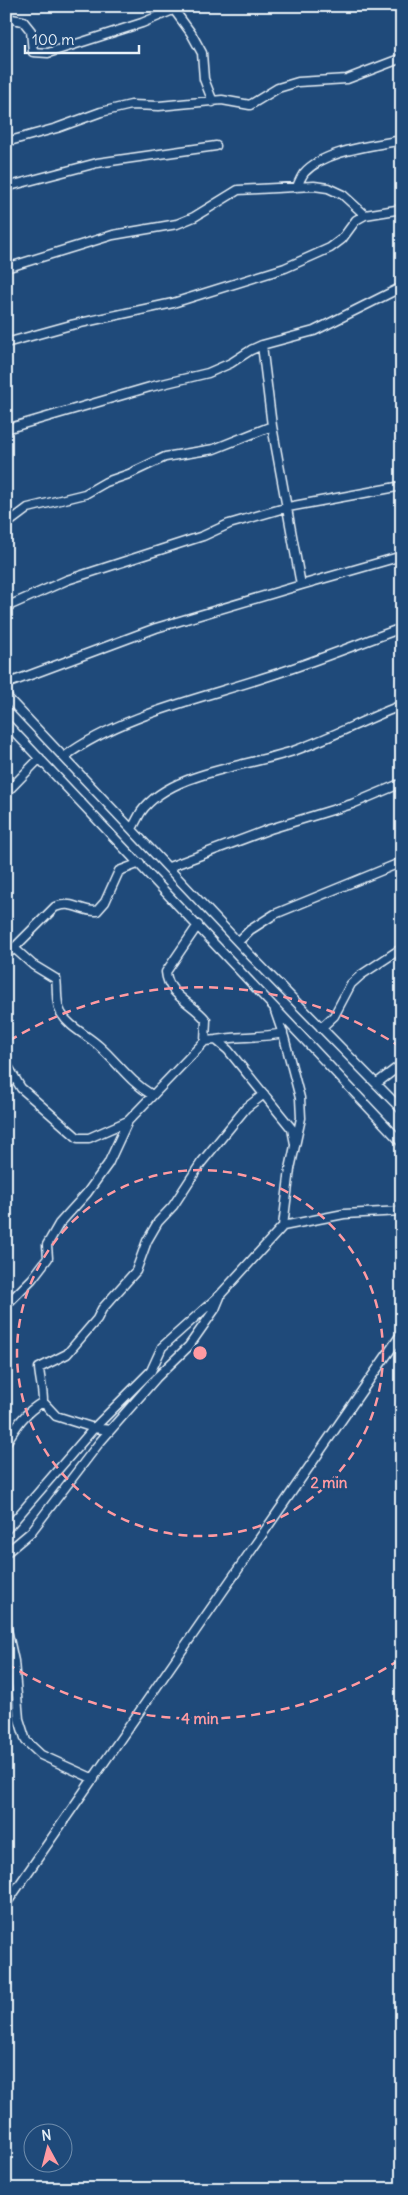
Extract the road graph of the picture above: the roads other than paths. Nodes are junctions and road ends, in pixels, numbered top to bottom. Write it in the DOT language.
graph roads {
  1 [pos="172,8"];
  2 [pos="6,18"];
  3 [pos="402,58"];
  4 [pos="213,102"];
  5 [pos="402,140"];
  6 [pos="6,142"];
  7 [pos="216,146"];
  8 [pos="6,187"];
  9 [pos="297,187"];
  10 [pos="402,209"];
  11 [pos="364,215"];
  12 [pos="6,268"];
  13 [pos="402,286"];
  14 [pos="6,343"];
  15 [pos="262,345"];
  16 [pos="272,426"];
  17 [pos="6,429"];
  18 [pos="402,486"];
  19 [pos="288,507"];
  20 [pos="6,521"];
  21 [pos="402,556"];
  22 [pos="301,585"];
  23 [pos="6,607"];
  24 [pos="402,628"];
  25 [pos="6,684"];
  26 [pos="6,696"];
  27 [pos="402,705"];
  28 [pos="6,723"];
  29 [pos="64,757"];
  30 [pos="40,758"];
  31 [pos="402,783"];
  32 [pos="6,793"];
  33 [pos="132,829"];
  34 [pos="402,862"];
  35 [pos="140,863"];
  36 [pos="169,867"];
  37 [pos="198,925"];
  38 [pos="238,942"];
  39 [pos="14,948"];
  40 [pos="402,948"];
  41 [pos="6,954"];
  42 [pos="274,1006"];
  43 [pos="320,1028"];
  44 [pos="283,1034"];
  45 [pos="205,1040"];
  46 [pos="216,1040"];
  47 [pos="6,1063"];
  48 [pos="402,1064"];
  49 [pos="12,1075"];
  50 [pos="377,1083"];
  51 [pos="6,1087"];
  52 [pos="264,1094"];
  53 [pos="152,1095"];
  54 [pos="402,1110"];
  55 [pos="128,1121"];
  56 [pos="402,1143"];
  57 [pos="295,1144"];
  58 [pos="402,1212"];
  59 [pos="283,1226"];
  60 [pos="220,1295"];
  61 [pos="6,1305"];
  62 [pos="401,1334"];
  63 [pos="43,1402"];
  64 [pos="94,1428"];
  65 [pos="110,1430"];
  66 [pos="6,1443"];
  67 [pos="6,1530"];
  68 [pos="6,1553"];
  69 [pos="6,1625"];
  70 [pos="94,1779"];
  71 [pos="6,1904"];
  1 -- 2 [label="street"];
  1 -- 4 [label="street"];
  3 -- 4 [label="street"];
  4 -- 6 [label="street"];
  5 -- 9 [label="street"];
  7 -- 8 [label="street"];
  9 -- 11 [label="street"];
  9 -- 12 [label="street"];
  10 -- 11 [label="street"];
  11 -- 14 [label="street"];
  13 -- 15 [label="street"];
  15 -- 16 [label="street"];
  15 -- 17 [label="street"];
  16 -- 19 [label="street"];
  16 -- 20 [label="street"];
  18 -- 19 [label="street"];
  19 -- 22 [label="street"];
  19 -- 23 [label="street"];
  21 -- 22 [label="street"];
  22 -- 25 [label="street"];
  24 -- 29 [label="street"];
  26 -- 29 [label="street"];
  27 -- 33 [label="street"];
  28 -- 30 [label="street"];
  29 -- 33 [label="street"];
  30 -- 32 [label="street"];
  30 -- 35 [label="street"];
  31 -- 36 [label="street"];
  33 -- 36 [label="street"];
  34 -- 38 [label="street"];
  35 -- 37 [label="street"];
  35 -- 39 [label="street"];
  36 -- 38 [label="street"];
  37 -- 42 [label="street"];
  37 -- 45 [label="street"];
  38 -- 43 [label="street"];
  39 -- 41 [label="street"];
  39 -- 53 [label="street"];
  40 -- 43 [label="street"];
  42 -- 44 [label="street"];
  42 -- 56 [label="street"];
  43 -- 50 [label="street"];
  44 -- 46 [label="street"];
  44 -- 57 [label="street"];
  45 -- 46 [label="street"];
  45 -- 53 [label="street"];
  46 -- 52 [label="street"];
  47 -- 49 [label="street"];
  48 -- 50 [label="street"];
  49 -- 51 [label="street"];
  49 -- 55 [label="street"];
  50 -- 54 [label="street"];
  52 -- 57 [label="street"];
  52 -- 63 [label="street"];
  53 -- 55 [label="street"];
  55 -- 61 [label="street"];
  57 -- 59 [label="street"];
  58 -- 59 [label="street"];
  59 -- 60 [label="street"];
  60 -- 64 [label="street"];
  60 -- 65 [label="street"];
  62 -- 70 [label="street"];
  63 -- 64 [label="street"];
  63 -- 66 [label="street"];
  64 -- 65 [label="street"];
  64 -- 67 [label="street"];
  65 -- 68 [label="street"];
  69 -- 70 [label="street"];
  70 -- 71 [label="street"];
}
